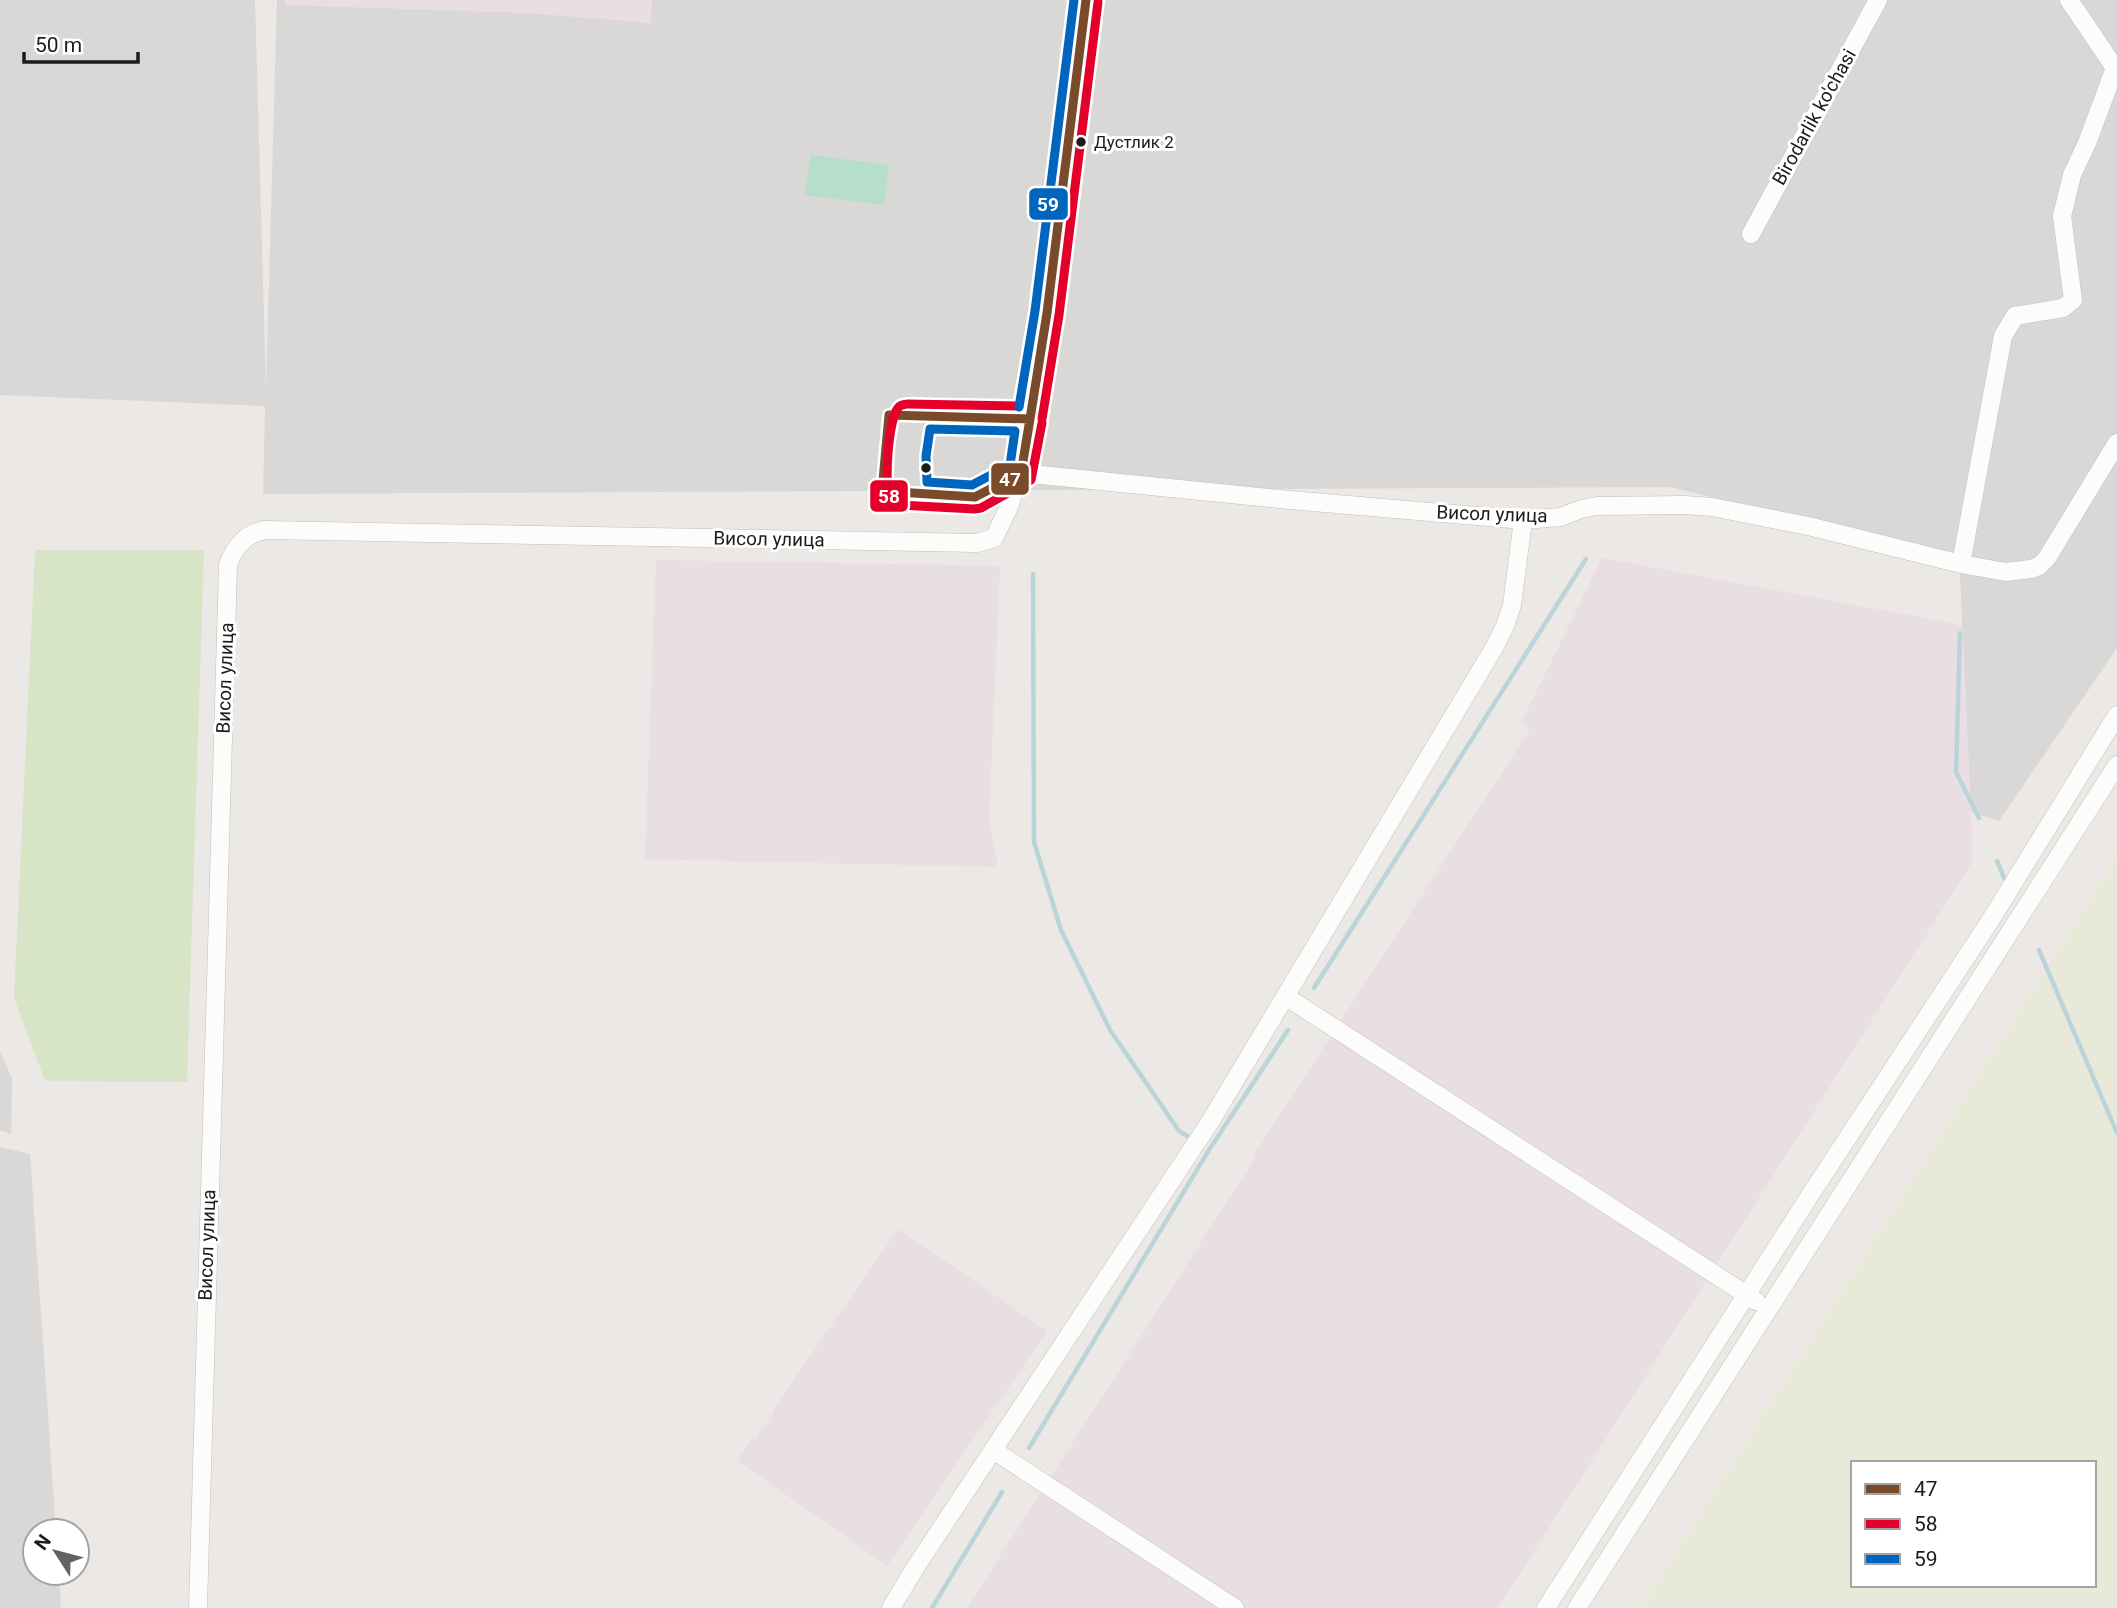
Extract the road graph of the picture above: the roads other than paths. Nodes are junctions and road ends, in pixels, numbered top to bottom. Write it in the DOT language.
graph roads {
  1 [pos="1086,0"];
  2 [pos="1878,0"];
  3 [pos="2069,0"];
  4 [pos="1751,234"];
  5 [pos="2117,443"];
  6 [pos="1021,473"];
  7 [pos="1523,520"];
  8 [pos="1961,564"];
  9 [pos="2117,715"];
  10 [pos="2117,765"];
  11 [pos="1286,996"];
  12 [pos="1747,1295"];
  13 [pos="1768,1309"];
  14 [pos="993,1450"];
  15 [pos="198,1608"];
  16 [pos="891,1608"];
  17 [pos="1235,1608"];
  18 [pos="1546,1608"];
  19 [pos="1577,1608"];
  1 -- 6 [label="street, Висол улица"];
  2 -- 4 [label="street, Birodarlik ko'chasi"];
  3 -- 8 [label="street"];
  5 -- 8 [label="street, Висол улица"];
  6 -- 7 [label="street, Висол улица"];
  6 -- 15 [label="street, Висол улица"];
  7 -- 8 [label="street, Висол улица"];
  7 -- 11 [label="street"];
  9 -- 12 [label="street"];
  10 -- 13 [label="street"];
  11 -- 12 [label="street"];
  11 -- 14 [label="street"];
  12 -- 13 [label="street"];
  12 -- 18 [label="street"];
  13 -- 19 [label="street"];
  14 -- 16 [label="street"];
  14 -- 17 [label="street"];
}
